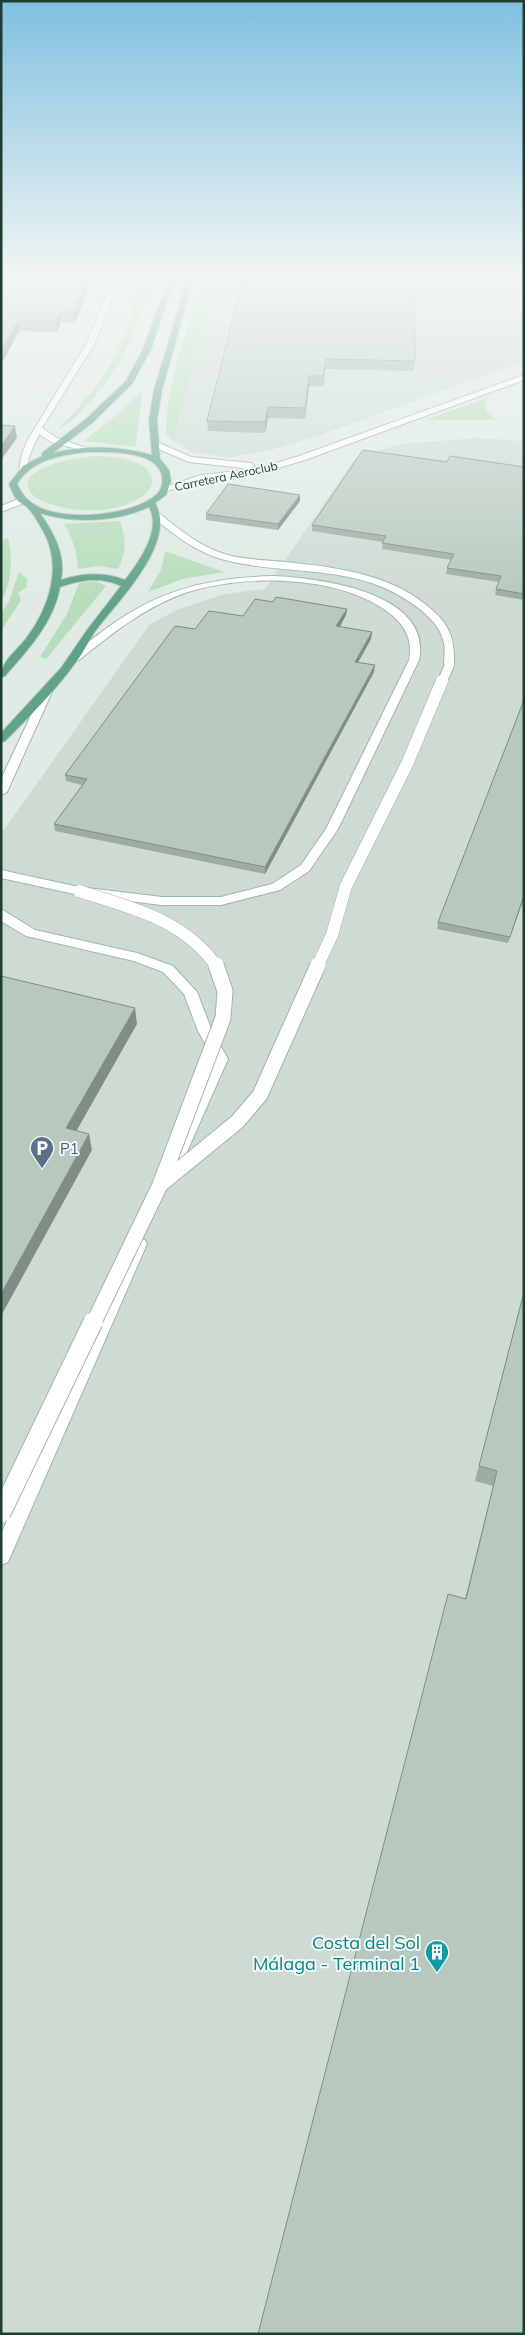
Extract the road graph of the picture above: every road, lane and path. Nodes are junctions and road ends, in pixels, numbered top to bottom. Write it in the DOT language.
graph roads {
  1 [pos="65,385"];
  2 [pos="126,385"];
  3 [pos="159,385"];
  4 [pos="502,385"];
  5 [pos="38,429"];
  6 [pos="62,442"];
  7 [pos="154,444"];
  8 [pos="88,450"];
  9 [pos="40,459"];
  10 [pos="159,461"];
  11 [pos="285,463"];
  12 [pos="253,466"];
  13 [pos="22,470"];
  14 [pos="167,488"];
  15 [pos="21,501"];
  16 [pos="151,503"];
  17 [pos="32,507"];
  18 [pos="1,509"];
  19 [pos="157,516"];
  20 [pos="58,585"];
  21 [pos="127,585"];
  22 [pos="75,658"];
  23 [pos="1,674"];
  24 [pos="47,692"];
  25 [pos="1,739"];
  26 [pos="1,792"];
  27 [pos="1,874"];
  28 [pos="79,891"];
  29 [pos="1,913"];
  30 [pos="160,1185"];
  31 [pos="1,1513"];
  32 [pos="1,1556"];
  1 -- 5 [label="street"];
  2 -- 6 [label="main road"];
  3 -- 7 [label="main road"];
  4 -- 11 [label="street, Carretera Aeroclub"];
  5 -- 6 [label="street"];
  5 -- 13 [label="street"];
  6 -- 8 [label="street"];
  6 -- 9 [label="main road"];
  7 -- 10 [label="main road"];
  7 -- 12 [label="street, Carretera Aeroclub"];
  8 -- 9 [label="main road"];
  8 -- 10 [label="main road"];
  9 -- 13 [label="main road"];
  10 -- 12 [label="street, Carretera Aeroclub"];
  10 -- 14 [label="main road"];
  11 -- 12 [label="street, Carretera Aeroclub"];
  11 -- 14 [label="street, Carretera Aeroclub"];
  13 -- 15 [label="main road"];
  14 -- 16 [label="main road"];
  15 -- 17 [label="main road"];
  15 -- 18 [label="street"];
  16 -- 17 [label="main road"];
  16 -- 19 [label="main road"];
  17 -- 20 [label="main road"];
  19 -- 21 [label="main road"];
  19 -- 30 [label="street, bridge"];
  20 -- 21 [label="main road"];
  20 -- 23 [label="main road"];
  21 -- 22 [label="main road"];
  22 -- 24 [label="main road"];
  22 -- 28 [label="street, bridge"];
  24 -- 25 [label="main road"];
  24 -- 26 [label="street"];
  27 -- 28 [label="street"];
  28 -- 30 [label="street, bridge"];
  29 -- 32 [label="street"];
  30 -- 31 [label="street, bridge"];
}
